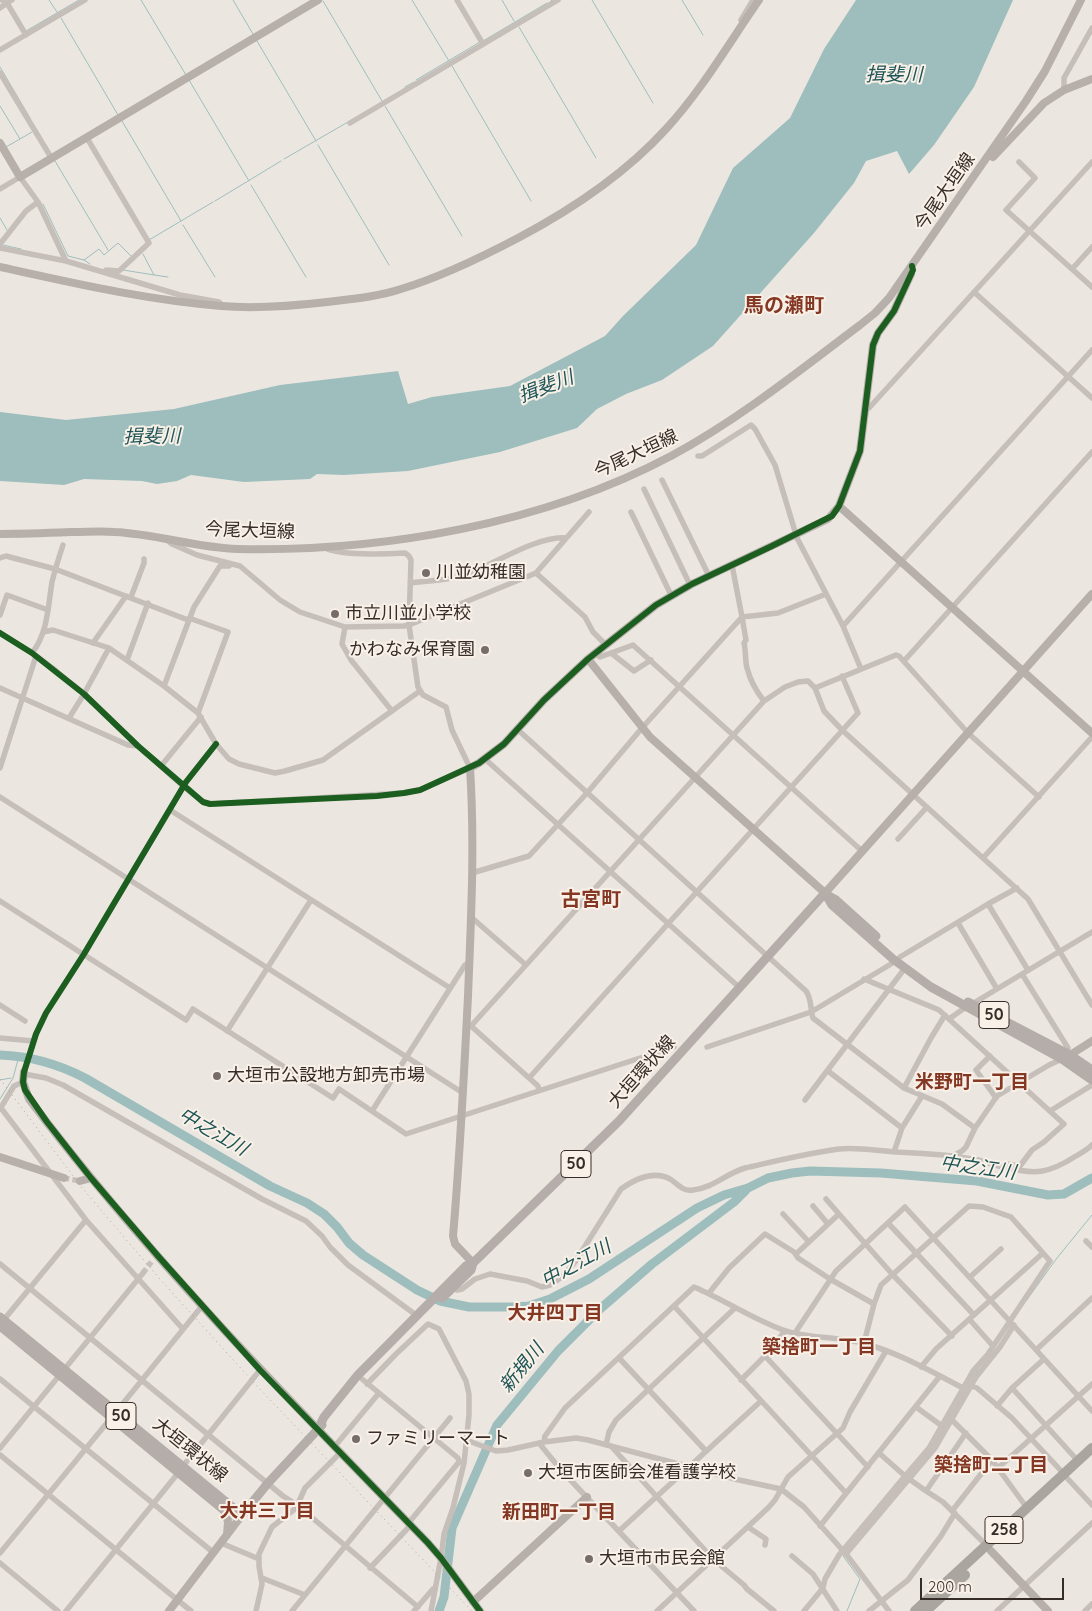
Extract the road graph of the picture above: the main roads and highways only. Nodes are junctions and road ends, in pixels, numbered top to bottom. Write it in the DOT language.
graph roads {
  1 [pos="896,959"];
  2 [pos="969,1006"];
  3 [pos="1092,1070"];
  4 [pos="1092,1080"];
  5 [pos="419,1314"];
  6 [pos="1,1322"];
  7 [pos="318,1429"];
  8 [pos="1092,1448"];
  9 [pos="1092,1457"];
  10 [pos="181,1469"];
  11 [pos="1066,1477"];
  12 [pos="242,1515"];
  13 [pos="989,1548"];
  14 [pos="915,1611"];
  15 [pos="926,1611"];
  1 -- 2 [label="main road, 50"];
  1 -- 2 [label="main road, 50"];
  1 -- 5 [label="main road, 大垣環状線 / 50"];
  2 -- 3 [label="main road, 50"];
  2 -- 4 [label="main road, 50"];
  5 -- 7 [label="main road, 大垣環状線 / 50"];
  5 -- 7 [label="main road, 大垣環状線 / 50"];
  6 -- 10 [label="main road, 大垣環状線 / 50"];
  7 -- 12 [label="main road, 大垣環状線 / 50"];
  8 -- 11 [label="highway, 258"];
  9 -- 11 [label="highway, 258"];
  10 -- 12 [label="main road, 大垣環状線 / 50"];
  10 -- 12 [label="main road, 大垣環状線 / 50"];
  11 -- 13 [label="highway, 258"];
  11 -- 13 [label="highway, 258"];
  13 -- 14 [label="highway, 258"];
  13 -- 15 [label="highway, 258"];
}
